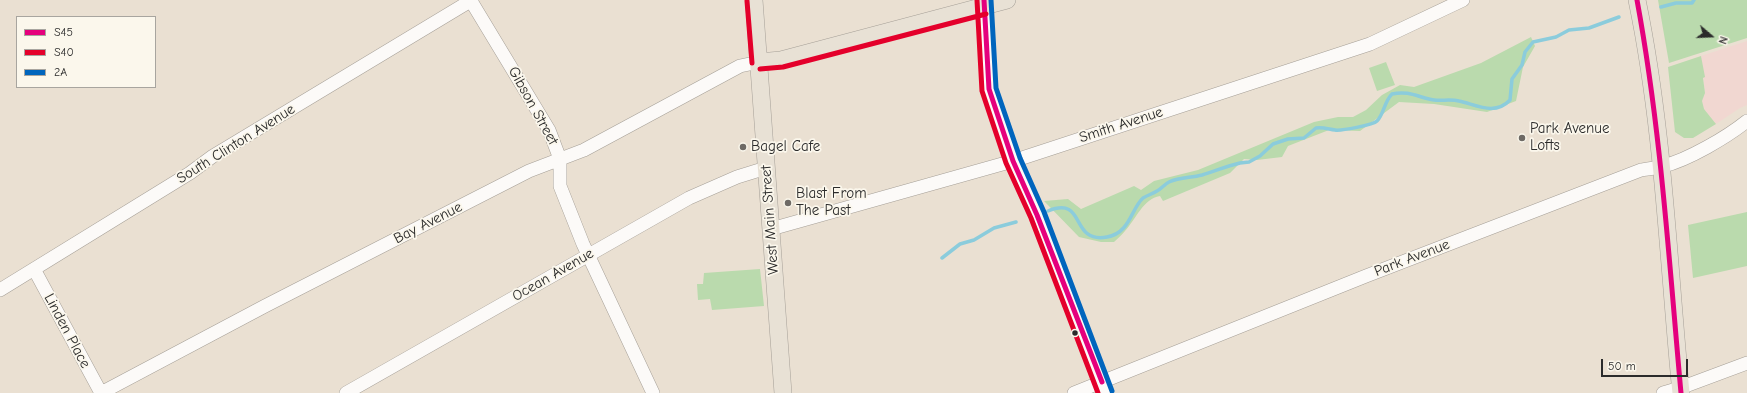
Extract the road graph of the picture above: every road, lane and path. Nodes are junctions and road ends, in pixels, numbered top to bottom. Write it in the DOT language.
graph roads {
  1 [pos="472,0"];
  2 [pos="754,0"];
  3 [pos="1007,0"];
  4 [pos="1463,0"];
  5 [pos="1637,0"];
  6 [pos="984,3"];
  7 [pos="759,62"];
  8 [pos="1747,121"];
  9 [pos="560,159"];
  10 [pos="1013,161"];
  11 [pos="1663,166"];
  12 [pos="766,168"];
  13 [pos="771,229"];
  14 [pos="587,256"];
  15 [pos="34,269"];
  16 [pos="0,290"];
  17 [pos="1747,363"];
  18 [pos="1103,387"];
  19 [pos="1681,391"];
  20 [pos="101,393"];
  21 [pos="346,393"];
  22 [pos="654,393"];
  23 [pos="783,393"];
  24 [pos="1074,393"];
  25 [pos="1663,393"];
  1 -- 9 [label="street, Gibson Street"];
  1 -- 15 [label="street, South Clinton Avenue"];
  2 -- 7 [label="main road, West Main Street"];
  3 -- 6 [label="main road"];
  4 -- 10 [label="street, Smith Avenue"];
  5 -- 11 [label="main road"];
  6 -- 7 [label="main road"];
  6 -- 10 [label="street"];
  7 -- 9 [label="street, Bay Avenue"];
  7 -- 12 [label="main road, West Main Street"];
  8 -- 11 [label="street, Park Avenue"];
  9 -- 14 [label="street, Gibson Street"];
  9 -- 20 [label="street, Bay Avenue"];
  10 -- 13 [label="street, Smith Avenue"];
  10 -- 18 [label="street"];
  11 -- 18 [label="street, Park Avenue"];
  11 -- 19 [label="main road"];
  12 -- 13 [label="main road, West Main Street"];
  12 -- 14 [label="street, Ocean Avenue"];
  13 -- 23 [label="main road, West Main Street"];
  14 -- 21 [label="street, Ocean Avenue"];
  14 -- 22 [label="street, Gibson Street"];
  15 -- 16 [label="street, South Clinton Avenue"];
  15 -- 20 [label="street, Linden Place"];
  17 -- 19 [label="street"];
  18 -- 24 [label="street, Park Avenue"];
  19 -- 25 [label="street"];
}
